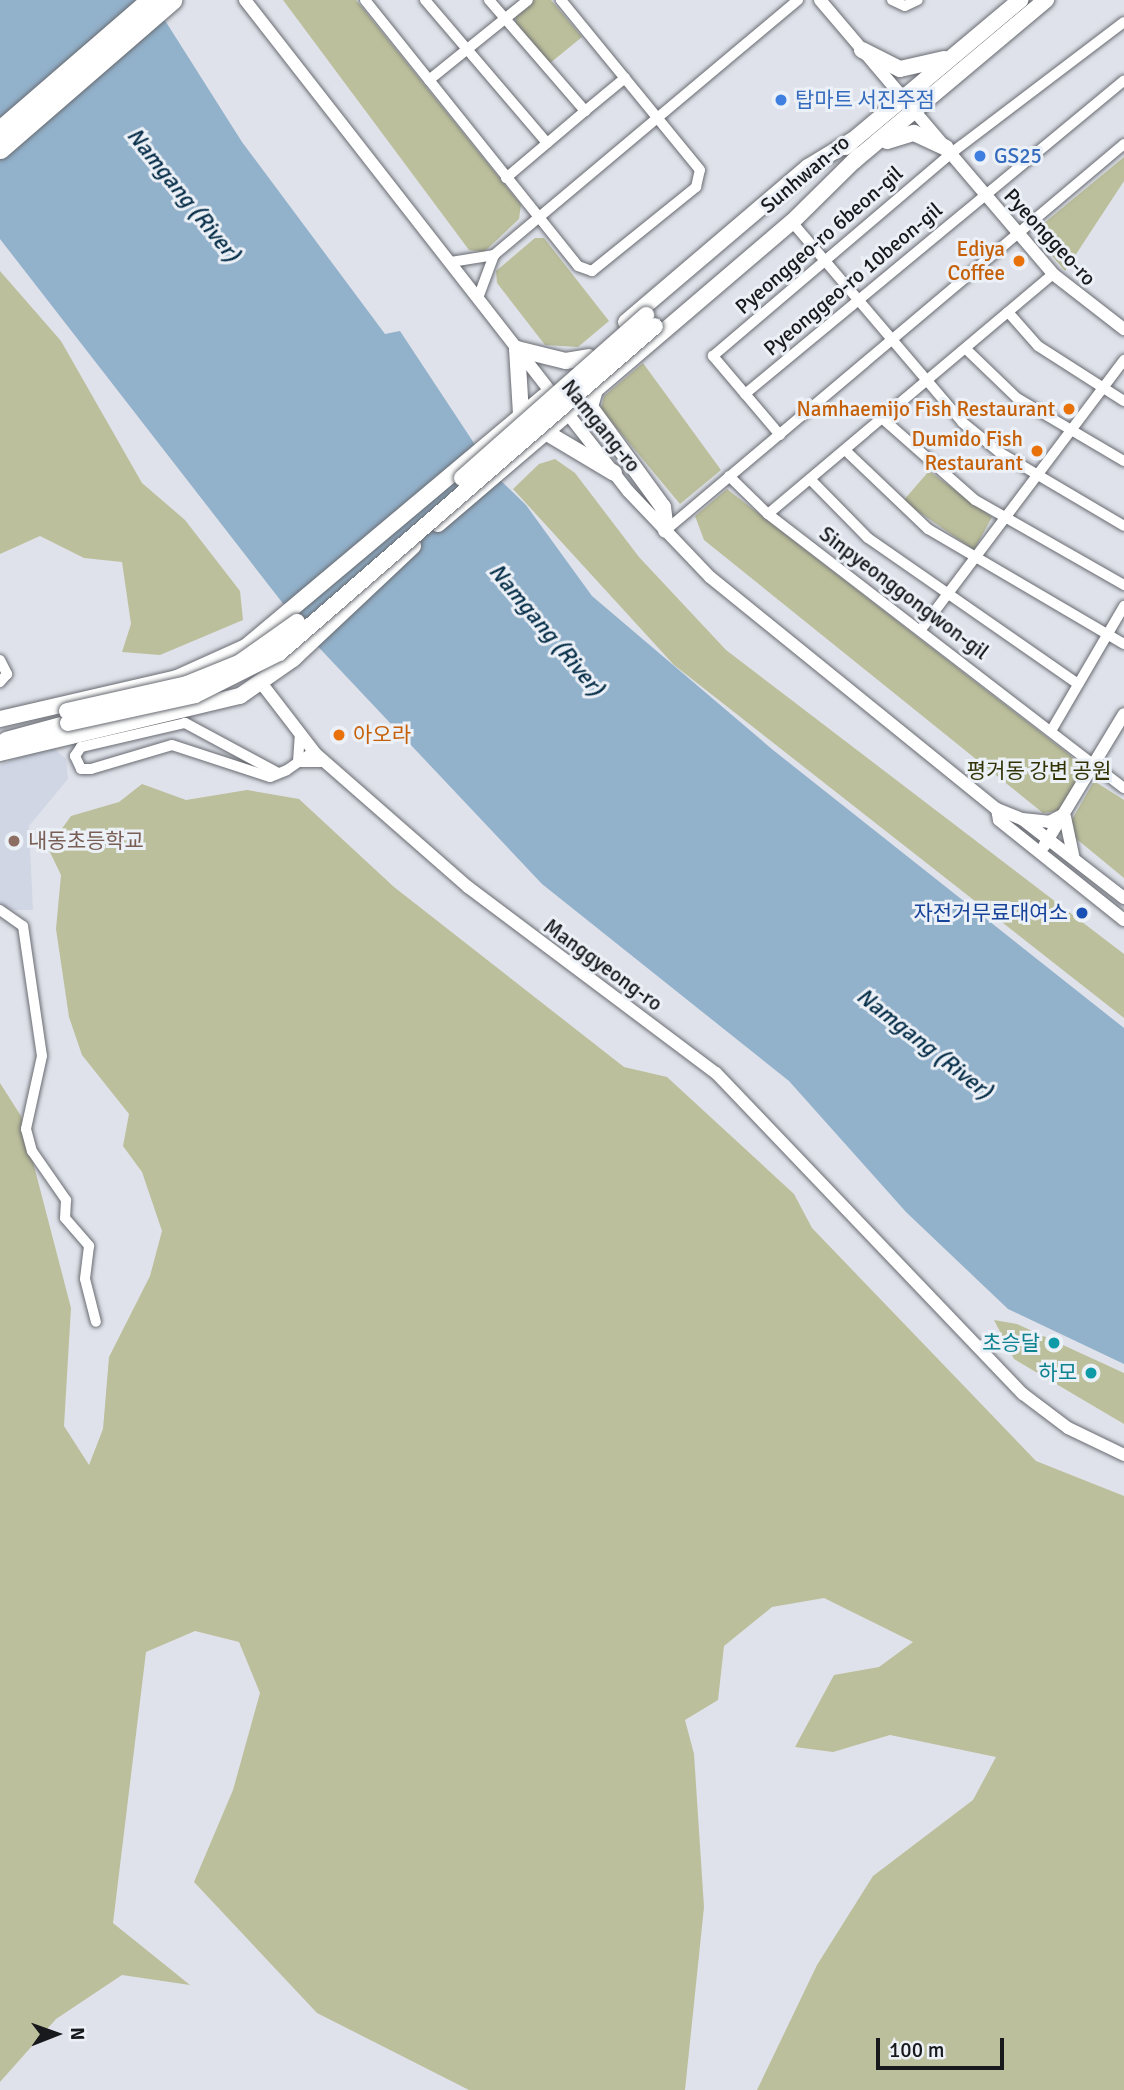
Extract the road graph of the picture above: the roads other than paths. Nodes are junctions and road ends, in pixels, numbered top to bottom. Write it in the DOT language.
graph roads {
  1 [pos="150,0"];
  2 [pos="172,0"];
  3 [pos="245,0"];
  4 [pos="365,0"];
  5 [pos="425,0"];
  6 [pos="489,0"];
  7 [pos="528,0"];
  8 [pos="561,0"];
  9 [pos="798,0"];
  10 [pos="820,0"];
  11 [pos="892,0"];
  12 [pos="918,0"];
  13 [pos="1020,0"];
  14 [pos="1046,0"];
  15 [pos="505,19"];
  16 [pos="1124,22"];
  17 [pos="467,50"];
  18 [pos="862,50"];
  19 [pos="950,58"];
  20 [pos="625,78"];
  21 [pos="429,80"];
  22 [pos="1124,80"];
  23 [pos="903,97"];
  24 [pos="585,111"];
  25 [pos="915,111"];
  26 [pos="657,117"];
  27 [pos="0,130"];
  28 [pos="853,140"];
  29 [pos="547,143"];
  30 [pos="1124,144"];
  31 [pos="0,149"];
  32 [pos="948,151"];
  33 [pos="864,152"];
  34 [pos="506,178"];
  35 [pos="985,194"];
  36 [pos="539,219"];
  37 [pos="792,222"];
  38 [pos="1018,233"];
  39 [pos="494,255"];
  40 [pos="451,262"];
  41 [pos="824,262"];
  42 [pos="1053,274"];
  43 [pos="478,298"];
  44 [pos="857,302"];
  45 [pos="1009,312"];
  46 [pos="651,321"];
  47 [pos="1124,329"];
  48 [pos="890,341"];
  49 [pos="517,349"];
  50 [pos="966,349"];
  51 [pos="589,357"];
  52 [pos="1124,360"];
  53 [pos="925,384"];
  54 [pos="1104,388"];
  55 [pos="549,393"];
  56 [pos="594,393"];
  57 [pos="745,394"];
  58 [pos="1124,401"];
  59 [pos="521,414"];
  60 [pos="569,415"];
  61 [pos="883,419"];
  62 [pos="1072,431"];
  63 [pos="547,433"];
  64 [pos="779,435"];
  65 [pos="845,450"];
  66 [pos="1124,461"];
  67 [pos="614,473"];
  68 [pos="729,476"];
  69 [pos="1039,476"];
  70 [pos="810,479"];
  71 [pos="768,514"];
  72 [pos="1006,518"];
  73 [pos="1124,526"];
  74 [pos="666,530"];
  75 [pos="975,559"];
  76 [pos="1124,585"];
  77 [pos="949,592"];
  78 [pos="1124,606"];
  79 [pos="922,628"];
  80 [pos="1107,635"];
  81 [pos="1124,644"];
  82 [pos="246,647"];
  83 [pos="0,660"];
  84 [pos="0,682"];
  85 [pos="262,684"];
  86 [pos="1078,684"];
  87 [pos="1124,714"];
  88 [pos="67,717"];
  89 [pos="0,719"];
  90 [pos="0,726"];
  91 [pos="1051,731"];
  92 [pos="300,733"];
  93 [pos="0,742"];
  94 [pos="314,751"];
  95 [pos="0,753"];
  96 [pos="298,762"];
  97 [pos="325,762"];
  98 [pos="1095,764"];
  99 [pos="278,774"];
  100 [pos="1124,788"];
  101 [pos="997,809"];
  102 [pos="1065,813"];
  103 [pos="1022,819"];
  104 [pos="1049,839"];
  105 [pos="1039,853"];
  106 [pos="1074,859"];
  107 [pos="1124,898"];
  108 [pos="0,910"];
  109 [pos="1124,920"];
  110 [pos="96,1322"];
  111 [pos="1124,1455"];
  1 -- 27 [label="highway"];
  2 -- 31 [label="highway"];
  3 -- 40 [label="street, Namgang-ro"];
  4 -- 21 [label="street"];
  5 -- 17 [label="street"];
  6 -- 15 [label="street"];
  7 -- 15 [label="street"];
  8 -- 20 [label="street"];
  9 -- 26 [label="street"];
  10 -- 18 [label="street, Pyeonggeo-ro"];
  11 -- 12 [label="street"];
  13 -- 19 [label="main road, Sunhwan-ro"];
  14 -- 25 [label="main road, Sunhwan-ro"];
  15 -- 17 [label="street"];
  15 -- 24 [label="street"];
  16 -- 32 [label="street, Pyeonggeo-ro 6beon-gil"];
  17 -- 21 [label="street"];
  17 -- 29 [label="street"];
  18 -- 19 [label="main road"];
  18 -- 23 [label="street, Pyeonggeo-ro"];
  19 -- 23 [label="main road, Sunhwan-ro"];
  20 -- 24 [label="street"];
  20 -- 26 [label="street"];
  21 -- 34 [label="street"];
  22 -- 35 [label="street, Pyeonggeo-ro 10beon-gil"];
  23 -- 25 [label="street, Pyeonggeo-ro"];
  23 -- 28 [label="main road, Sunhwan-ro"];
  24 -- 29 [label="street"];
  25 -- 32 [label="street, Pyeonggeo-ro"];
  25 -- 33 [label="main road, Sunhwan-ro"];
  26 -- 36 [label="street"];
  26 -- 36 [label="street"];
  28 -- 46 [label="main road, Sunhwan-ro"];
  28 -- 51 [label="main road"];
  29 -- 34 [label="street"];
  30 -- 38 [label="street"];
  32 -- 33 [label="main road"];
  32 -- 35 [label="street, Pyeonggeo-ro"];
  32 -- 41 [label="street, Pyeonggeo-ro 6beon-gil"];
  33 -- 37 [label="main road"];
  33 -- 46 [label="main road, Sunhwan-ro"];
  34 -- 36 [label="street"];
  35 -- 38 [label="street, Pyeonggeo-ro"];
  35 -- 44 [label="street, Pyeonggeo-ro 10beon-gil"];
  36 -- 39 [label="street"];
  37 -- 41 [label="street"];
  37 -- 56 [label="main road"];
  38 -- 42 [label="street, Pyeonggeo-ro"];
  38 -- 48 [label="street"];
  39 -- 40 [label="street"];
  39 -- 43 [label="street"];
  40 -- 43 [label="street, Namgang-ro"];
  41 -- 44 [label="street"];
  41 -- 57 [label="street, Pyeonggeo-ro 6beon-gil"];
  42 -- 45 [label="street"];
  42 -- 47 [label="street, Pyeonggeo-ro"];
  43 -- 49 [label="street, Namgang-ro"];
  44 -- 48 [label="street"];
  44 -- 57 [label="street, Pyeonggeo-ro 10beon-gil"];
  45 -- 50 [label="street"];
  45 -- 54 [label="street"];
  46 -- 88 [label="main road, bridge"];
  48 -- 53 [label="street"];
  48 -- 64 [label="street"];
  49 -- 51 [label="main road"];
  49 -- 55 [label="street, Namgang-ro"];
  49 -- 59 [label="main road"];
  50 -- 53 [label="street"];
  50 -- 62 [label="street"];
  51 -- 55 [label="main road"];
  52 -- 54 [label="street"];
  53 -- 61 [label="street"];
  53 -- 69 [label="street"];
  54 -- 58 [label="street"];
  54 -- 62 [label="street"];
  55 -- 59 [label="main road"];
  55 -- 60 [label="street, Namgang-ro"];
  56 -- 60 [label="main road"];
  56 -- 74 [label="main road"];
  57 -- 64 [label="street"];
  59 -- 82 [label="main road"];
  60 -- 63 [label="main road"];
  60 -- 67 [label="street, Namgang-ro"];
  61 -- 65 [label="street"];
  61 -- 72 [label="street"];
  62 -- 66 [label="street"];
  62 -- 69 [label="street"];
  63 -- 67 [label="main road"];
  63 -- 85 [label="main road"];
  64 -- 68 [label="street"];
  65 -- 70 [label="street"];
  65 -- 75 [label="street"];
  67 -- 74 [label="street, Namgang-ro"];
  68 -- 71 [label="street, Sinpyeonggongwon-gil"];
  68 -- 74 [label="street"];
  69 -- 72 [label="street"];
  69 -- 73 [label="street"];
  70 -- 71 [label="street"];
  70 -- 77 [label="street"];
  71 -- 79 [label="street, Sinpyeonggongwon-gil"];
  72 -- 75 [label="street"];
  72 -- 76 [label="street"];
  74 -- 101 [label="street, Namgang-ro"];
  75 -- 77 [label="street"];
  75 -- 80 [label="street"];
  77 -- 79 [label="street"];
  77 -- 86 [label="street"];
  78 -- 80 [label="street"];
  79 -- 91 [label="street, Sinpyeonggongwon-gil"];
  80 -- 81 [label="street"];
  80 -- 86 [label="street"];
  82 -- 85 [label="main road"];
  82 -- 89 [label="main road"];
  83 -- 84 [label="street"];
  85 -- 92 [label="street, Manggyeong-ro"];
  85 -- 95 [label="main road"];
  86 -- 91 [label="street"];
  87 -- 98 [label="street"];
  88 -- 90 [label="main road"];
  88 -- 93 [label="main road"];
  91 -- 98 [label="street, Sinpyeonggongwon-gil"];
  92 -- 94 [label="street, Manggyeong-ro"];
  92 -- 96 [label="street"];
  94 -- 96 [label="street"];
  94 -- 97 [label="street, Manggyeong-ro"];
  96 -- 97 [label="street"];
  96 -- 99 [label="street"];
  97 -- 111 [label="street, Manggyeong-ro"];
  98 -- 100 [label="street, Sinpyeonggongwon-gil"];
  98 -- 102 [label="street"];
  99 -- 99 [label="street"];
  101 -- 103 [label="street, Namgang-ro"];
  101 -- 105 [label="street, Namgang-ro"];
  102 -- 103 [label="street"];
  102 -- 104 [label="street"];
  102 -- 106 [label="street"];
  103 -- 104 [label="street, Namgang-ro"];
  104 -- 105 [label="street"];
  104 -- 106 [label="street, Namgang-ro"];
  105 -- 109 [label="street, Namgang-ro"];
  106 -- 107 [label="street, Namgang-ro"];
  108 -- 110 [label="street"];
}
